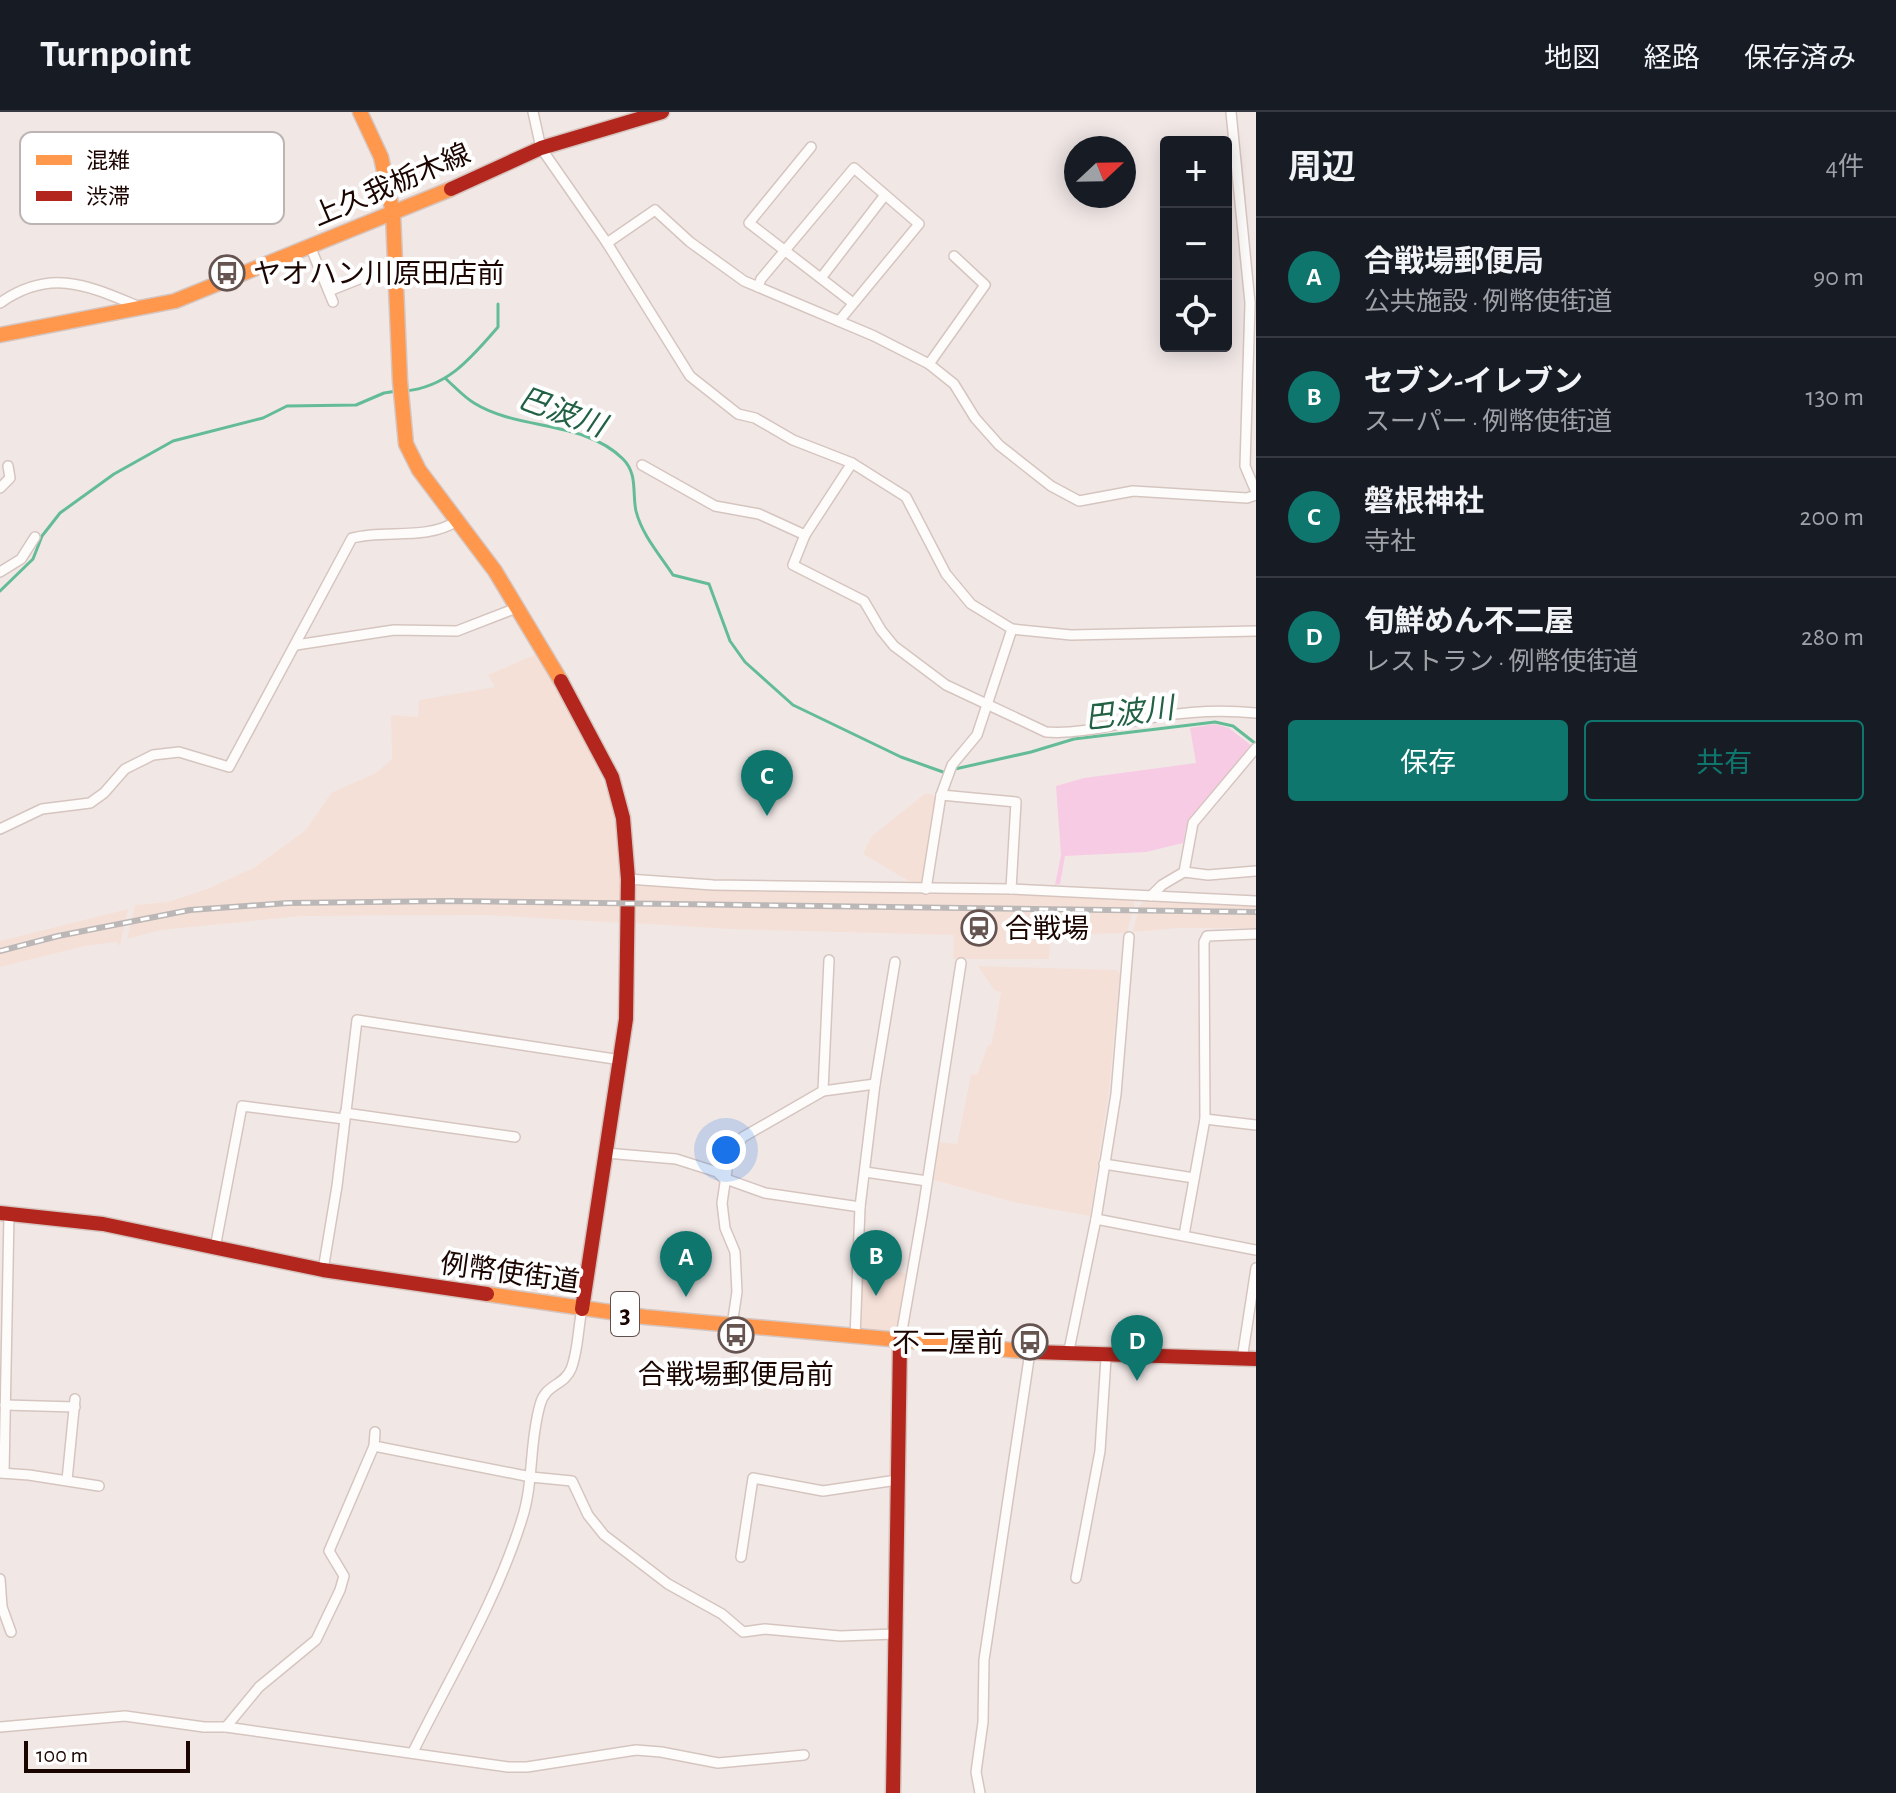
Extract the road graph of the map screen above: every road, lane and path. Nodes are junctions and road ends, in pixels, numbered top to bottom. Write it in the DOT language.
graph roads {
  1 [pos="360,112"];
  2 [pos="533,112"];
  3 [pos="662,112"];
  4 [pos="1231,112"];
  5 [pos="811,147"];
  6 [pos="541,148"];
  7 [pos="885,195"];
  8 [pos="393,213"];
  9 [pos="607,243"];
  10 [pos="310,246"];
  11 [pos="786,250"];
  12 [pos="954,256"];
  13 [pos="394,267"];
  14 [pos="821,278"];
  15 [pos="758,287"];
  16 [pos="329,291"];
  17 [pos="333,302"];
  18 [pos="0,303"];
  19 [pos="853,303"];
  20 [pos="143,308"];
  21 [pos="839,321"];
  22 [pos="0,335"];
  23 [pos="929,364"];
  24 [pos="1251,386"];
  25 [pos="852,463"];
  26 [pos="642,465"];
  27 [pos="8,466"];
  28 [pos="0,488"];
  29 [pos="1256,494"];
  30 [pos="457,521"];
  31 [pos="805,535"];
  32 [pos="35,537"];
  33 [pos="0,572"];
  34 [pos="519,607"];
  35 [pos="1012,629"];
  36 [pos="1256,631"];
  37 [pos="296,645"];
  38 [pos="987,705"];
  39 [pos="1256,713"];
  40 [pos="1256,748"];
  41 [pos="941,795"];
  42 [pos="0,829"];
  43 [pos="1256,871"];
  44 [pos="1184,872"];
  45 [pos="628,879"];
  46 [pos="926,889"];
  47 [pos="1011,889"];
  48 [pos="1151,896"];
  49 [pos="1256,901"];
  50 [pos="1256,934"];
  51 [pos="1129,937"];
  52 [pos="829,960"];
  53 [pos="895,962"];
  54 [pos="961,963"];
  55 [pos="621,1060"];
  56 [pos="875,1084"];
  57 [pos="823,1091"];
  58 [pos="345,1116"];
  59 [pos="1205,1119"];
  60 [pos="1256,1125"];
  61 [pos="515,1137"];
  62 [pos="606,1153"];
  63 [pos="1104,1164"];
  64 [pos="865,1172"];
  65 [pos="723,1178"];
  66 [pos="1194,1178"];
  67 [pos="927,1181"];
  68 [pos="860,1207"];
  69 [pos="4,1214"];
  70 [pos="1096,1219"];
  71 [pos="1184,1235"];
  72 [pos="215,1248"];
  73 [pos="1256,1250"];
  74 [pos="1256,1268"];
  75 [pos="323,1270"];
  76 [pos="582,1309"];
  77 [pos="732,1325"];
  78 [pos="855,1338"];
  79 [pos="900,1342"];
  80 [pos="3,1344"];
  81 [pos="1030,1352"];
  82 [pos="1068,1355"];
  83 [pos="1106,1358"];
  84 [pos="1249,1359"];
  85 [pos="5,1405"];
  86 [pos="375,1432"];
  87 [pos="374,1446"];
  88 [pos="2,1473"];
  89 [pos="531,1477"];
  90 [pos="67,1480"];
  91 [pos="897,1480"];
  92 [pos="99,1486"];
  93 [pos="741,1557"];
  94 [pos="1076,1578"];
  95 [pos="0,1579"];
  96 [pos="11,1632"];
  97 [pos="895,1634"];
  98 [pos="0,1727"];
  99 [pos="226,1727"];
  100 [pos="413,1752"];
  101 [pos="804,1755"];
  102 [pos="893,1793"];
  103 [pos="900,1793"];
  104 [pos="980,1793"];
  1 -- 8 [label="main road"];
  2 -- 6 [label="street"];
  3 -- 6 [label="main road, 上久我栃木線"];
  4 -- 24 [label="street"];
  5 -- 11 [label="street"];
  6 -- 8 [label="main road, 上久我栃木線"];
  6 -- 9 [label="street"];
  7 -- 11 [label="street"];
  7 -- 14 [label="street"];
  7 -- 19 [label="street"];
  8 -- 10 [label="main road, 上久我栃木線"];
  8 -- 13 [label="main road"];
  9 -- 15 [label="street"];
  9 -- 25 [label="street"];
  10 -- 16 [label="street"];
  10 -- 20 [label="main road, 上久我栃木線"];
  11 -- 14 [label="street"];
  11 -- 15 [label="street"];
  12 -- 23 [label="street"];
  13 -- 16 [label="street"];
  13 -- 30 [label="main road"];
  14 -- 19 [label="street"];
  15 -- 21 [label="street"];
  16 -- 17 [label="street"];
  18 -- 20 [label="street"];
  19 -- 21 [label="street"];
  20 -- 22 [label="main road, 上久我栃木線"];
  21 -- 23 [label="street"];
  23 -- 29 [label="street"];
  24 -- 29 [label="street"];
  25 -- 31 [label="street"];
  25 -- 35 [label="street"];
  26 -- 31 [label="street"];
  27 -- 28 [label="street"];
  30 -- 34 [label="main road"];
  30 -- 37 [label="street"];
  31 -- 38 [label="street"];
  32 -- 33 [label="street"];
  34 -- 37 [label="street"];
  34 -- 45 [label="main road"];
  35 -- 36 [label="street"];
  35 -- 38 [label="street"];
  37 -- 42 [label="street"];
  38 -- 39 [label="street"];
  38 -- 41 [label="street"];
  40 -- 44 [label="street"];
  41 -- 46 [label="street"];
  41 -- 47 [label="street"];
  43 -- 44 [label="street"];
  44 -- 48 [label="street"];
  45 -- 46 [label="street"];
  45 -- 55 [label="main road"];
  46 -- 47 [label="street"];
  47 -- 48 [label="street"];
  48 -- 49 [label="street"];
  50 -- 59 [label="street"];
  51 -- 63 [label="street"];
  52 -- 57 [label="street"];
  53 -- 56 [label="street"];
  54 -- 67 [label="street"];
  55 -- 58 [label="street"];
  55 -- 62 [label="main road"];
  56 -- 57 [label="street"];
  56 -- 64 [label="street"];
  57 -- 65 [label="street"];
  58 -- 61 [label="street"];
  58 -- 72 [label="street"];
  58 -- 75 [label="street"];
  59 -- 60 [label="street"];
  59 -- 66 [label="street"];
  62 -- 65 [label="street"];
  62 -- 76 [label="main road"];
  63 -- 66 [label="street"];
  63 -- 70 [label="street"];
  64 -- 67 [label="street"];
  64 -- 68 [label="street"];
  65 -- 68 [label="street"];
  65 -- 77 [label="street"];
  66 -- 71 [label="street"];
  67 -- 79 [label="street"];
  68 -- 78 [label="street"];
  69 -- 72 [label="main road, 例幣使街道 / 3"];
  69 -- 80 [label="street"];
  70 -- 71 [label="street"];
  70 -- 82 [label="street"];
  71 -- 73 [label="street"];
  72 -- 75 [label="main road, 例幣使街道 / 3"];
  74 -- 84 [label="street"];
  75 -- 76 [label="main road, 例幣使街道 / 3"];
  76 -- 77 [label="main road, 例幣使街道 / 3"];
  76 -- 89 [label="street"];
  77 -- 78 [label="main road, 例幣使街道 / 3"];
  78 -- 79 [label="main road, 例幣使街道 / 3"];
  79 -- 81 [label="main road, 例幣使街道 / 3"];
  79 -- 91 [label="main road"];
  80 -- 85 [label="street"];
  81 -- 82 [label="main road, 例幣使街道 / 3"];
  81 -- 104 [label="street"];
  82 -- 83 [label="main road, 例幣使街道 / 3"];
  83 -- 84 [label="main road, 例幣使街道 / 3"];
  83 -- 94 [label="street"];
  85 -- 88 [label="street"];
  85 -- 90 [label="street"];
  86 -- 87 [label="street"];
  87 -- 89 [label="street"];
  87 -- 99 [label="street"];
  88 -- 90 [label="street"];
  89 -- 97 [label="street"];
  89 -- 100 [label="street"];
  90 -- 92 [label="street"];
  91 -- 93 [label="street"];
  91 -- 97 [label="main road"];
  95 -- 96 [label="street"];
  97 -- 102 [label="main road"];
  98 -- 99 [label="street"];
  99 -- 100 [label="street"];
  100 -- 101 [label="street"];
  102 -- 103 [label="street"];
}
